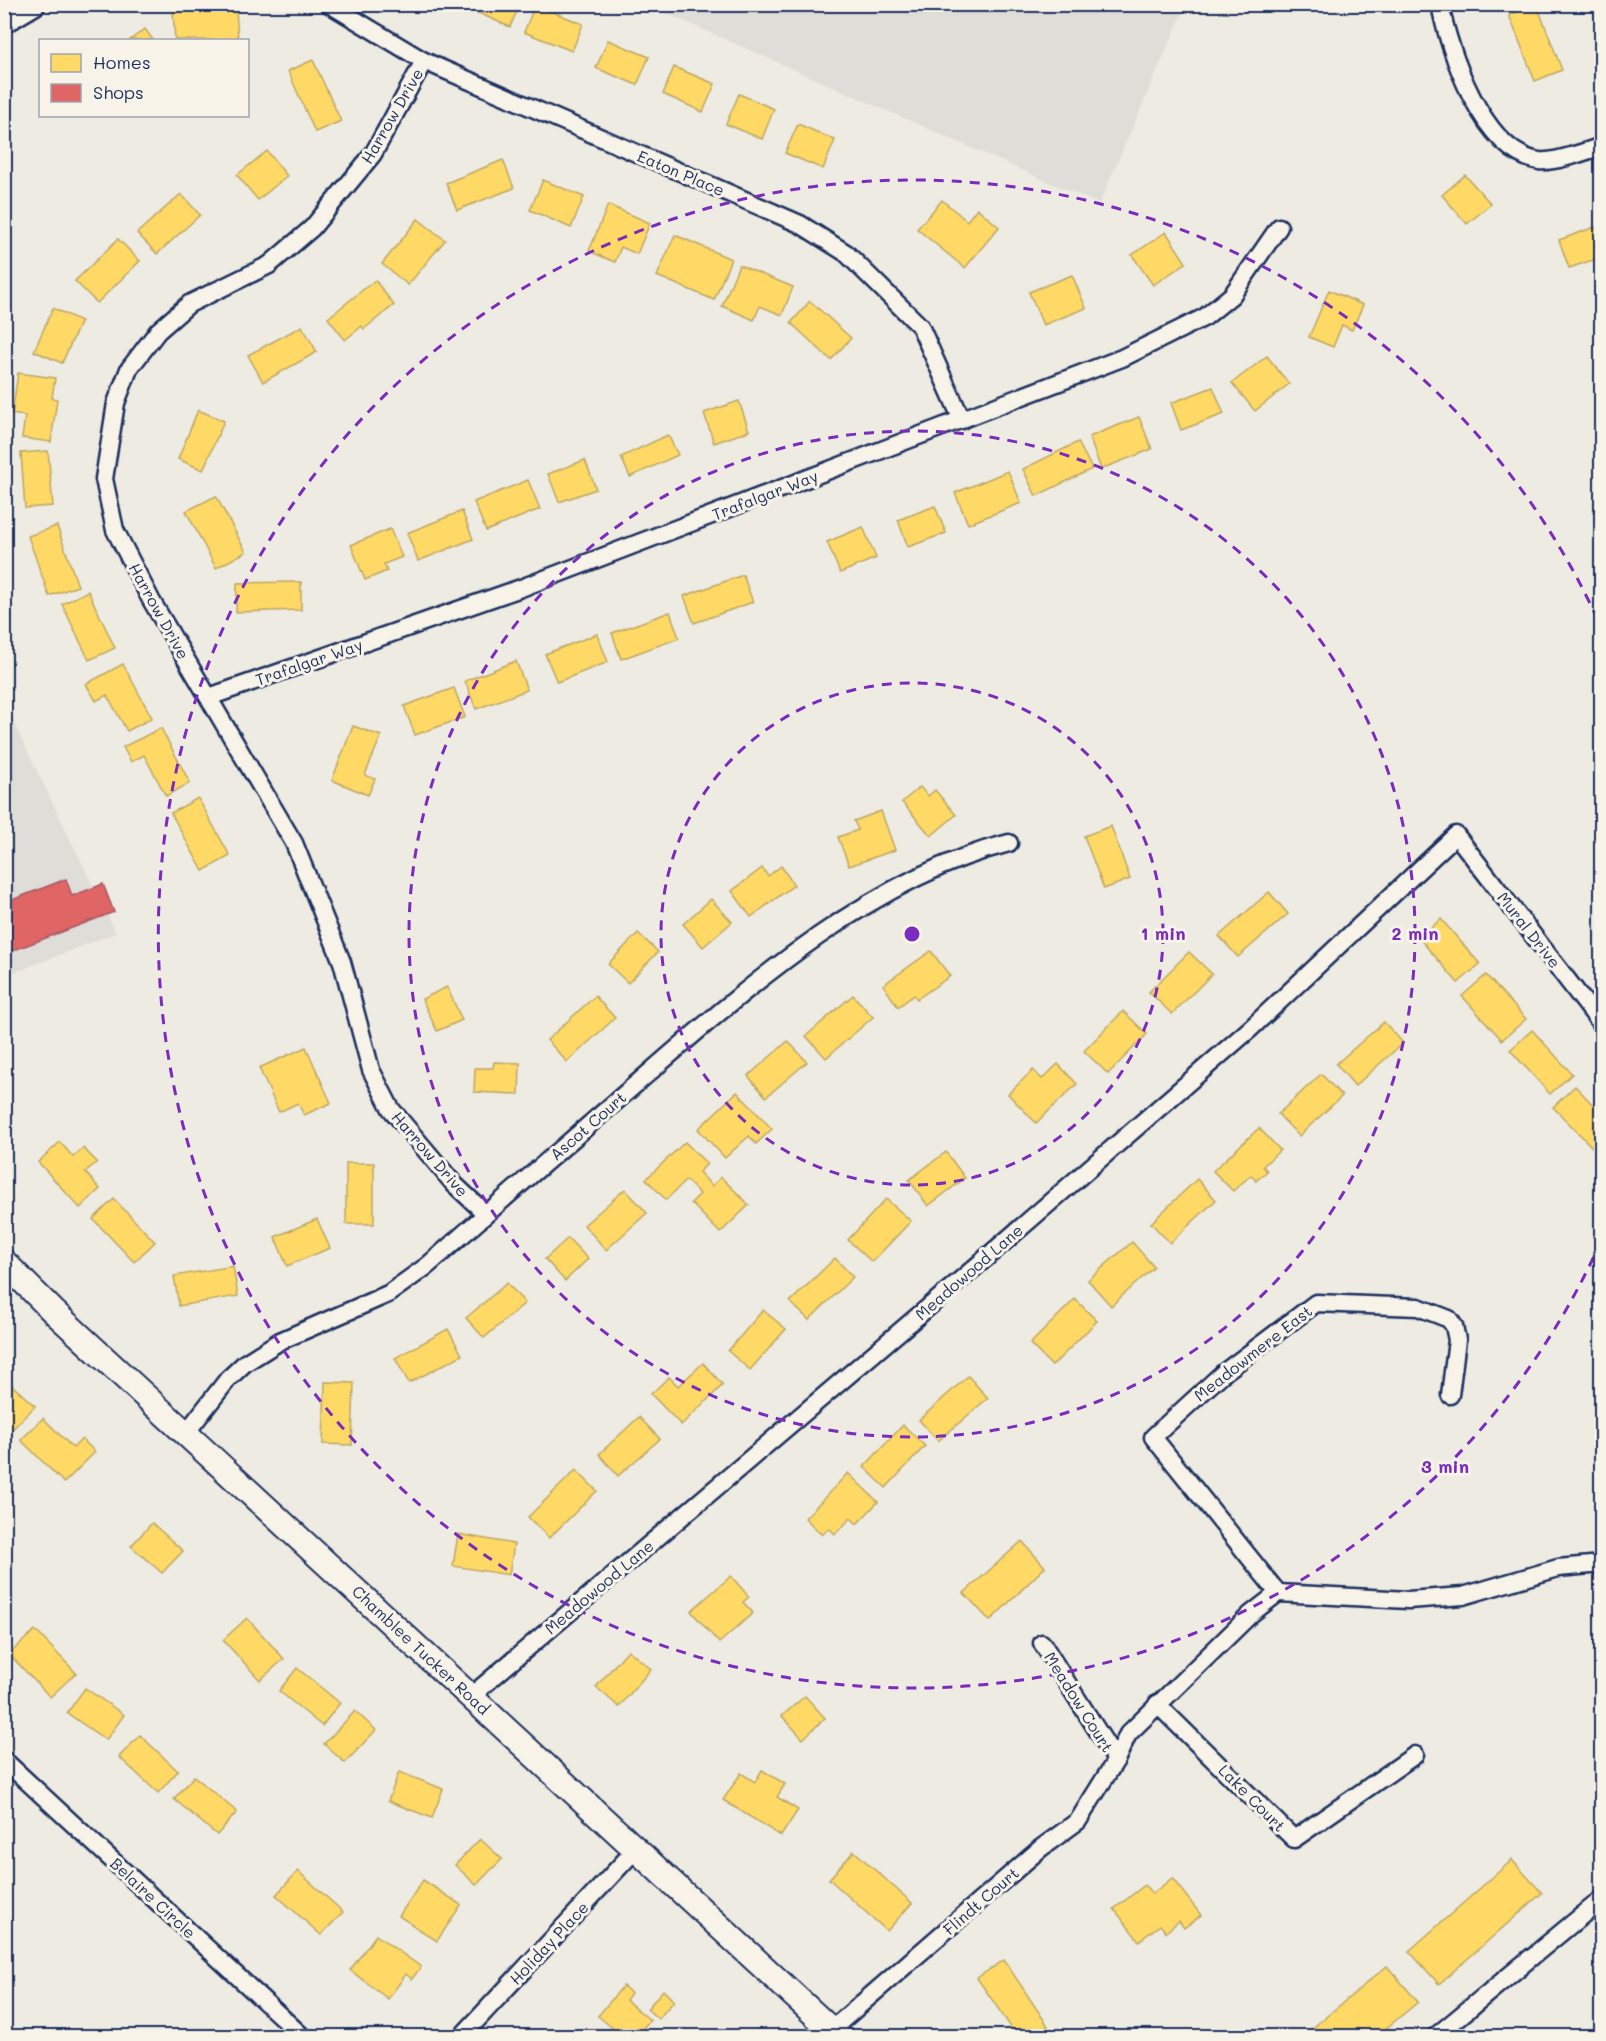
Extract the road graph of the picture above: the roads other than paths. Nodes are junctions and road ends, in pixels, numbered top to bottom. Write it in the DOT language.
graph roads {
  1 [pos="34,4"];
  2 [pos="329,4"];
  3 [pos="1440,4"];
  4 [pos="4,22"];
  5 [pos="424,61"];
  6 [pos="1602,146"];
  7 [pos="1279,227"];
  8 [pos="962,420"];
  9 [pos="209,697"];
  10 [pos="1456,835"];
  11 [pos="1009,843"];
  12 [pos="1602,1025"];
  13 [pos="486,1214"];
  14 [pos="4,1262"];
  15 [pos="1450,1395"];
  16 [pos="186,1433"];
  17 [pos="1602,1564"];
  18 [pos="1278,1593"];
  19 [pos="1042,1643"];
  20 [pos="471,1696"];
  21 [pos="1157,1704"];
  22 [pos="1415,1755"];
  23 [pos="1116,1760"];
  24 [pos="4,1761"];
  25 [pos="636,1849"];
  26 [pos="1602,1899"];
  27 [pos="835,2033"];
  28 [pos="302,2037"];
  29 [pos="462,2037"];
  30 [pos="1436,2037"];
  1 -- 4 [label="street"];
  2 -- 5 [label="street, Eaton Place"];
  3 -- 6 [label="street"];
  5 -- 8 [label="street, Eaton Place"];
  5 -- 9 [label="street, Harrow Drive"];
  7 -- 8 [label="street, Trafalgar Way"];
  8 -- 9 [label="street, Trafalgar Way"];
  9 -- 13 [label="street, Harrow Drive"];
  10 -- 12 [label="street, Mural Drive"];
  10 -- 20 [label="street, Meadowood Lane"];
  11 -- 13 [label="street, Ascot Court"];
  13 -- 16 [label="street, Ascot Court"];
  14 -- 16 [label="main road, Chamblee Tucker Road"];
  15 -- 18 [label="street, Meadowmere East"];
  16 -- 20 [label="main road, Chamblee Tucker Road"];
  17 -- 18 [label="street"];
  18 -- 21 [label="street, Flindt Court"];
  19 -- 23 [label="street, Meadow Court"];
  20 -- 25 [label="main road, Chamblee Tucker Road"];
  21 -- 22 [label="street, Lake Court"];
  21 -- 23 [label="street, Flindt Court"];
  23 -- 27 [label="street, Flindt Court"];
  24 -- 28 [label="street, Belaire Circle"];
  25 -- 27 [label="main road, Chamblee Tucker Road"];
  25 -- 29 [label="street, Holiday Place"];
  26 -- 30 [label="street"];
}
